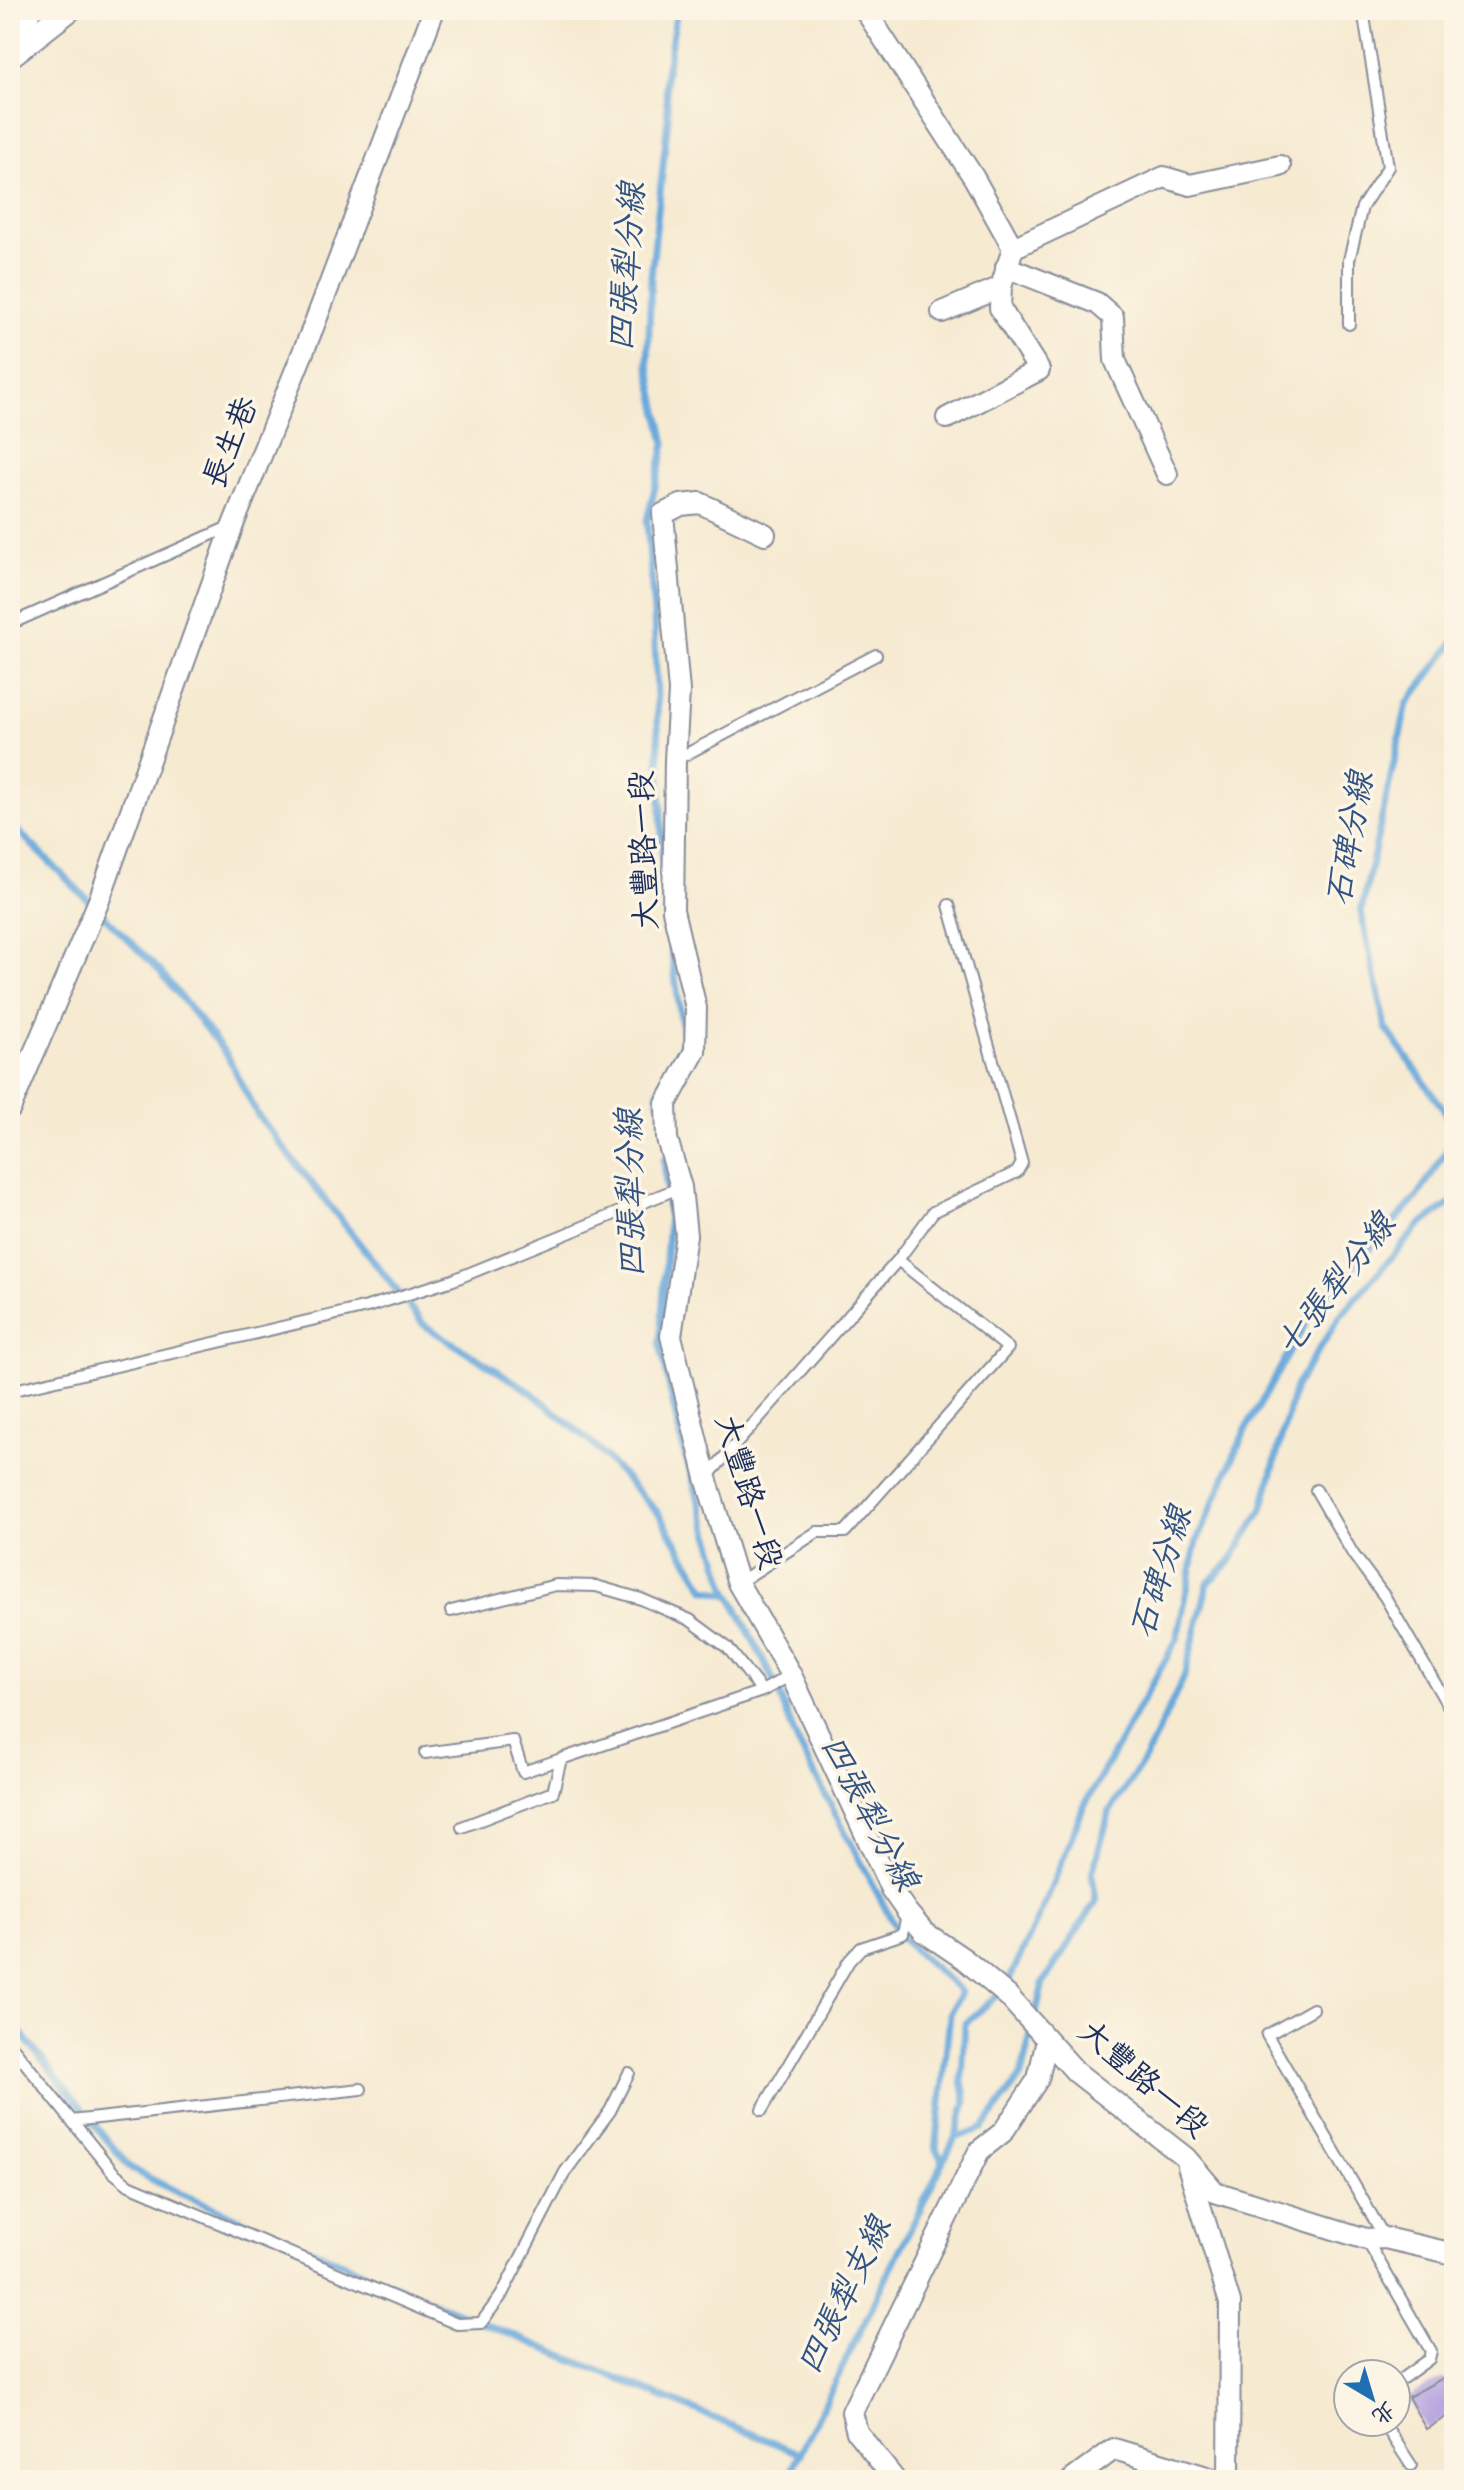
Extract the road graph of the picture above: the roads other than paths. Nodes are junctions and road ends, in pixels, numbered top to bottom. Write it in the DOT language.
graph roads {
  1 [pos="24,10"];
  2 [pos="68,10"];
  3 [pos="434,10"];
  4 [pos="865,10"];
  5 [pos="1363,10"];
  6 [pos="10,21"];
  7 [pos="10,55"];
  8 [pos="1280,166"];
  9 [pos="1007,267"];
  10 [pos="942,312"];
  11 [pos="1349,324"];
  12 [pos="947,418"];
  13 [pos="1167,474"];
  14 [pos="233,525"];
  15 [pos="765,534"];
  16 [pos="10,624"];
  17 [pos="876,655"];
  18 [pos="675,760"];
  19 [pos="949,905"];
  20 [pos="10,1109"];
  21 [pos="681,1187"];
  22 [pos="898,1260"];
  23 [pos="10,1391"];
  24 [pos="706,1478"];
  25 [pos="1316,1490"];
  26 [pos="738,1583"];
  27 [pos="451,1611"];
  28 [pos="791,1675"];
  29 [pos="762,1691"];
  30 [pos="1454,1716"];
  31 [pos="425,1753"];
  32 [pos="561,1759"];
  33 [pos="462,1827"];
  34 [pos="907,1912"];
  35 [pos="1313,2009"];
  36 [pos="1047,2040"];
  37 [pos="10,2044"];
  38 [pos="629,2073"];
  39 [pos="361,2089"];
  40 [pos="762,2110"];
  41 [pos="71,2121"];
  42 [pos="1186,2158"];
  43 [pos="1376,2238"];
  44 [pos="1454,2254"];
  45 [pos="1412,2371"];
  46 [pos="1393,2438"];
  47 [pos="1411,2465"];
  48 [pos="895,2480"];
  49 [pos="1072,2480"];
  50 [pos="1217,2480"];
  51 [pos="1229,2480"];
  1 -- 6 [label="highway"];
  2 -- 7 [label="street"];
  3 -- 14 [label="street, 長生巷"];
  4 -- 9 [label="street"];
  5 -- 11 [label="lane"];
  8 -- 9 [label="street"];
  9 -- 10 [label="street"];
  9 -- 12 [label="street"];
  9 -- 13 [label="street"];
  14 -- 16 [label="lane"];
  14 -- 20 [label="street, 長生巷"];
  15 -- 18 [label="street, 大豐路一段"];
  17 -- 18 [label="lane"];
  18 -- 21 [label="street, 大豐路一段"];
  19 -- 22 [label="lane"];
  21 -- 23 [label="lane"];
  21 -- 24 [label="street, 大豐路一段"];
  22 -- 24 [label="lane"];
  22 -- 26 [label="lane"];
  24 -- 26 [label="street, 大豐路一段"];
  25 -- 30 [label="lane"];
  26 -- 28 [label="street, 大豐路一段"];
  27 -- 29 [label="lane"];
  28 -- 29 [label="lane"];
  28 -- 34 [label="street, 大豐路一段"];
  29 -- 32 [label="lane"];
  31 -- 32 [label="lane"];
  32 -- 33 [label="lane"];
  34 -- 36 [label="street, 大豐路一段"];
  34 -- 40 [label="lane"];
  35 -- 43 [label="lane"];
  36 -- 42 [label="street, 大豐路一段"];
  36 -- 48 [label="street"];
  37 -- 41 [label="lane"];
  38 -- 41 [label="lane"];
  39 -- 41 [label="lane"];
  42 -- 43 [label="street, 大豐路一段"];
  42 -- 51 [label="street"];
  43 -- 44 [label="street, 大豐路一段"];
  43 -- 45 [label="lane"];
  46 -- 47 [label="lane"];
  49 -- 50 [label="street"];
}
